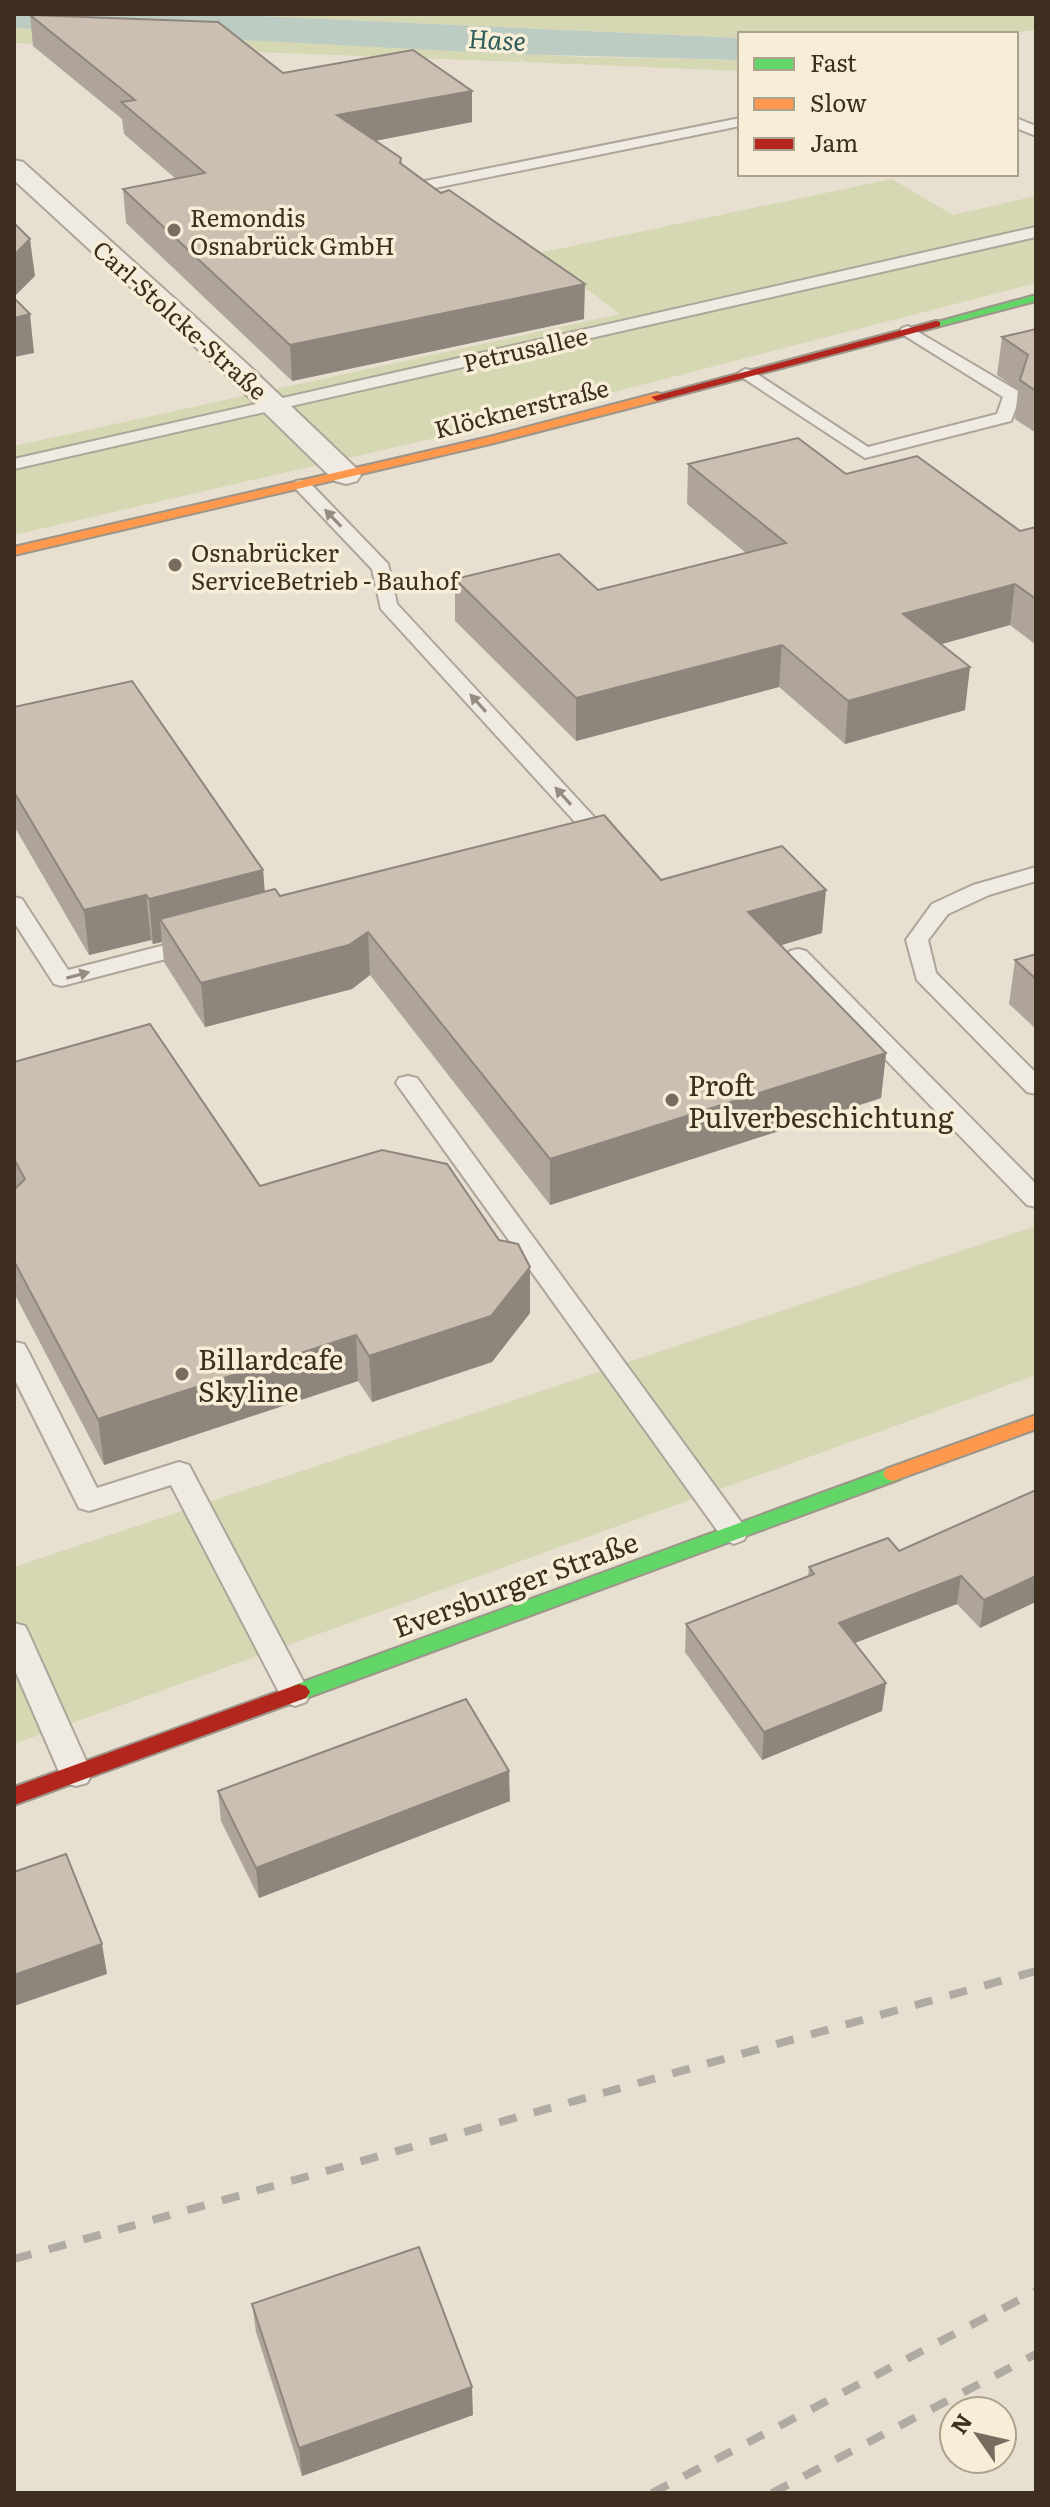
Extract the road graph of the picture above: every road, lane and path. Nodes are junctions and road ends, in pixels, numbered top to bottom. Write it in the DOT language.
graph roads {
  1 [pos="738,122"];
  2 [pos="1018,123"];
  3 [pos="1036,132"];
  4 [pos="14,167"];
  5 [pos="433,211"];
  6 [pos="1036,232"];
  7 [pos="1036,298"];
  8 [pos="908,331"];
  9 [pos="745,374"];
  10 [pos="275,405"];
  11 [pos="14,464"];
  12 [pos="346,475"];
  13 [pos="302,485"];
  14 [pos="14,551"];
  15 [pos="569,845"];
  16 [pos="1036,874"];
  17 [pos="14,904"];
  18 [pos="216,939"];
  19 [pos="798,956"];
  20 [pos="408,1083"];
  21 [pos="1036,1087"];
  22 [pos="1036,1199"];
  23 [pos="14,1351"];
  24 [pos="1036,1422"];
  25 [pos="734,1533"];
  26 [pos="14,1634"];
  27 [pos="295,1694"];
  28 [pos="76,1774"];
  29 [pos="14,1796"];
  1 -- 5 [label="lane"];
  2 -- 3 [label="lane"];
  4 -- 10 [label="street, Carl-Stolcke-Straße"];
  6 -- 10 [label="lane, Petrusallee"];
  7 -- 8 [label="street, Klöcknerstraße"];
  8 -- 9 [label="street, Klöcknerstraße"];
  8 -- 9 [label="lane"];
  9 -- 12 [label="street, Klöcknerstraße"];
  10 -- 11 [label="lane, Petrusallee"];
  10 -- 12 [label="street, Carl-Stolcke-Straße"];
  12 -- 13 [label="street, Klöcknerstraße"];
  13 -- 14 [label="street, Klöcknerstraße"];
  15 -- 13 [label="lane, one-way"];
  16 -- 21 [label="lane"];
  17 -- 18 [label="lane, one-way"];
  19 -- 22 [label="lane"];
  20 -- 25 [label="lane"];
  23 -- 27 [label="lane"];
  24 -- 25 [label="street, Eversburger Straße"];
  25 -- 27 [label="street, Eversburger Straße"];
  26 -- 28 [label="lane"];
  27 -- 28 [label="street, Eversburger Straße"];
  28 -- 29 [label="street, Eversburger Straße"];
}
